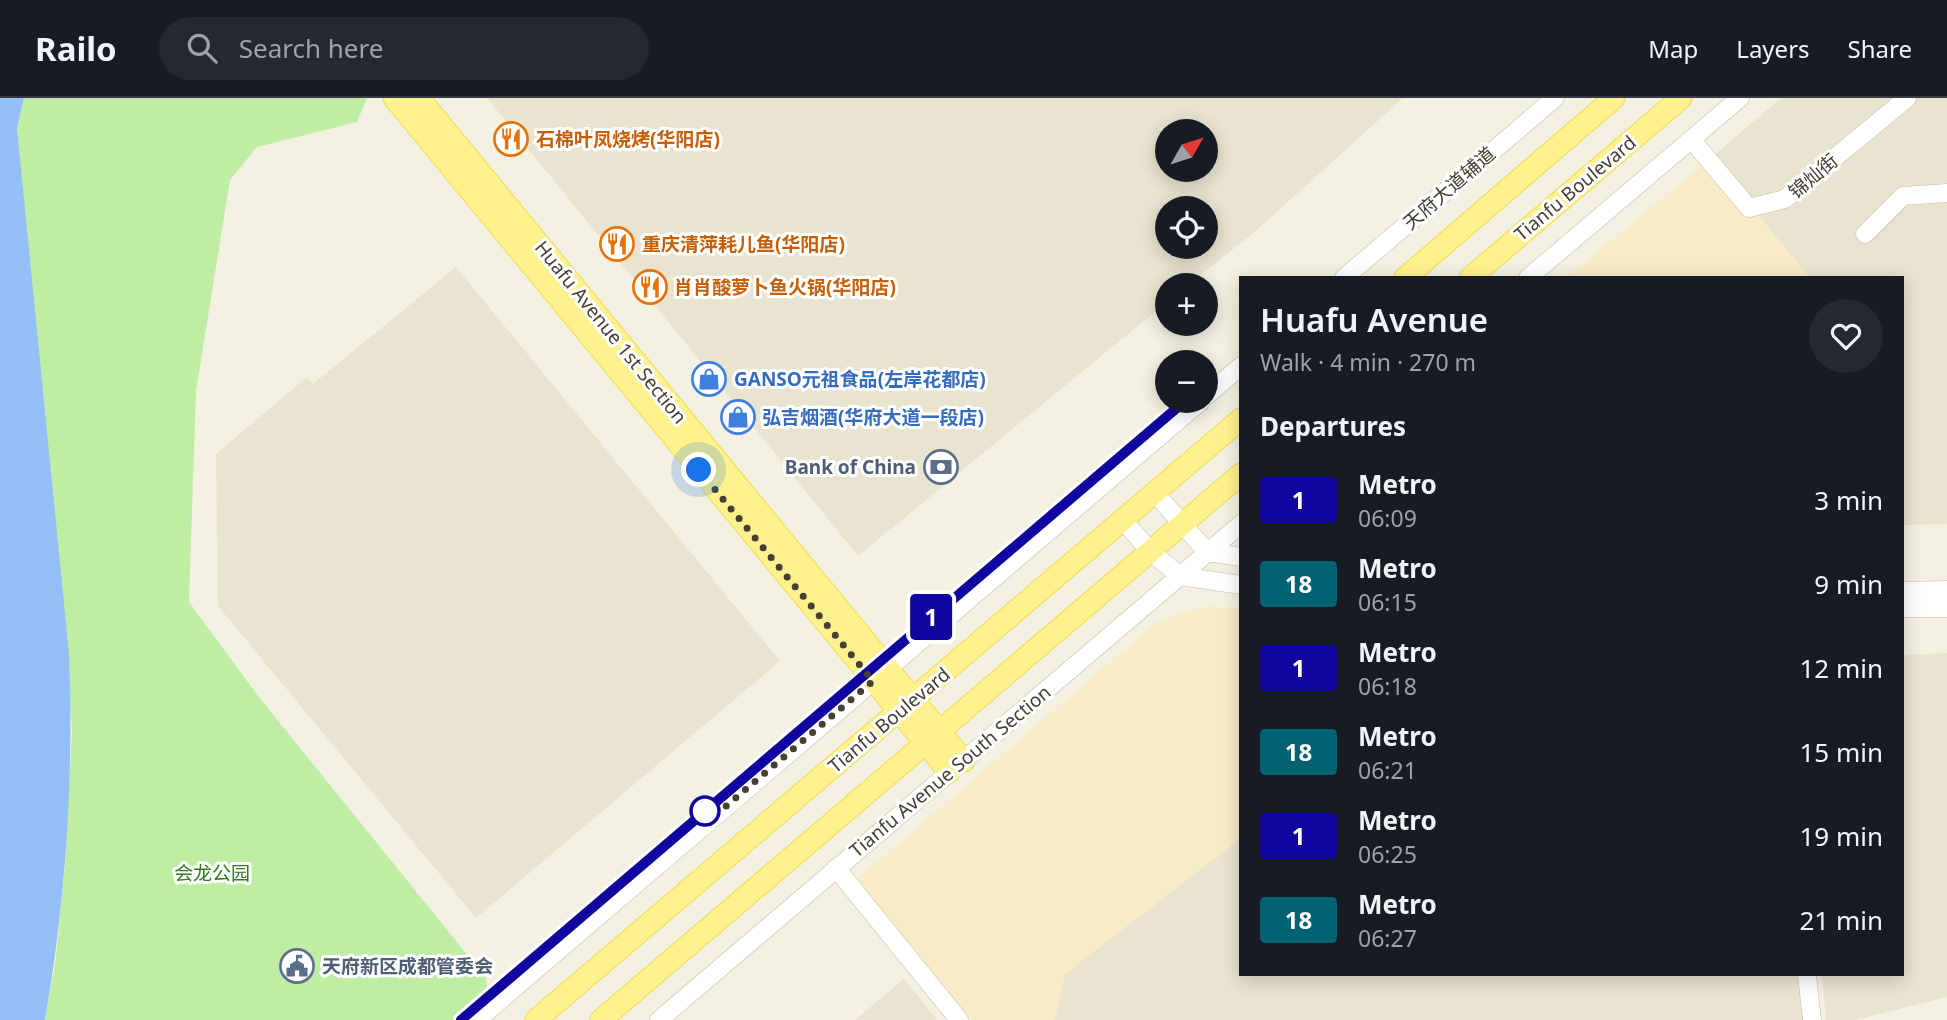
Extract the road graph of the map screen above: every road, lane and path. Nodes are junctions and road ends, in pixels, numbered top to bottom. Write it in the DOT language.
graph roads {
  1 [pos="394,98"];
  2 [pos="419,98"];
  3 [pos="1555,98"];
  4 [pos="1614,98"];
  5 [pos="1681,98"];
  6 [pos="1740,98"];
  7 [pos="1907,98"];
  8 [pos="1691,139"];
  9 [pos="1947,193"];
  10 [pos="1865,234"];
  11 [pos="1346,276"];
  12 [pos="1407,276"];
  13 [pos="1472,276"];
  14 [pos="1530,276"];
  15 [pos="1239,368"];
  16 [pos="1218,386"];
  17 [pos="1187,413"];
  18 [pos="1239,421"];
  19 [pos="1239,476"];
  20 [pos="1155,493"];
  21 [pos="1123,520"];
  22 [pos="1182,524"];
  23 [pos="1239,526"];
  24 [pos="1150,551"];
  25 [pos="1207,552"];
  26 [pos="1239,557"];
  27 [pos="1180,576"];
  28 [pos="1239,585"];
  29 [pos="1947,590"];
  30 [pos="1904,591"];
  31 [pos="1904,608"];
  32 [pos="1947,608"];
  33 [pos="881,674"];
  34 [pos="906,705"];
  35 [pos="932,737"];
  36 [pos="956,766"];
  37 [pos="836,867"];
  38 [pos="1807,976"];
  39 [pos="477,1020"];
  40 [pos="536,1020"];
  41 [pos="601,1020"];
  42 [pos="659,1020"];
  43 [pos="959,1020"];
  44 [pos="1812,1020"];
  1 -- 33 [label="main road"];
  2 -- 33 [label="main road, Huafu Avenue 1st Section"];
  3 -- 11 [label="street, 天府大道辅道"];
  4 -- 12 [label="main road"];
  5 -- 13 [label="main road, Tianfu Boulevard"];
  6 -- 8 [label="street"];
  7 -- 8 [label="street, 锦灿街"];
  8 -- 14 [label="street"];
  9 -- 10 [label="street"];
  15 -- 16 [label="street"];
  17 -- 33 [label="street"];
  18 -- 20 [label="main road, Tianfu Boulevard"];
  19 -- 22 [label="main road"];
  20 -- 21 [label="main road, Tianfu Boulevard"];
  20 -- 22 [label="street"];
  21 -- 24 [label="street"];
  21 -- 34 [label="main road, Tianfu Boulevard"];
  22 -- 24 [label="main road"];
  22 -- 25 [label="street"];
  23 -- 25 [label="street, Tianfu Avenue South Section"];
  24 -- 27 [label="street"];
  24 -- 35 [label="main road"];
  25 -- 26 [label="street"];
  25 -- 27 [label="street, Tianfu Avenue South Section"];
  27 -- 28 [label="street"];
  27 -- 36 [label="street, Tianfu Avenue South Section"];
  29 -- 30 [label="street"];
  31 -- 32 [label="street"];
  33 -- 34 [label="main road, Huafu Avenue 1st Section"];
  33 -- 39 [label="street"];
  34 -- 35 [label="main road, Huafu Avenue 1st Section"];
  34 -- 40 [label="main road, Tianfu Boulevard"];
  35 -- 36 [label="main road, Huafu Avenue 1st Section"];
  35 -- 41 [label="main road"];
  36 -- 37 [label="street, Tianfu Avenue South Section"];
  37 -- 42 [label="street, Tianfu Avenue South Section"];
  37 -- 43 [label="street"];
  38 -- 44 [label="street"];
}
